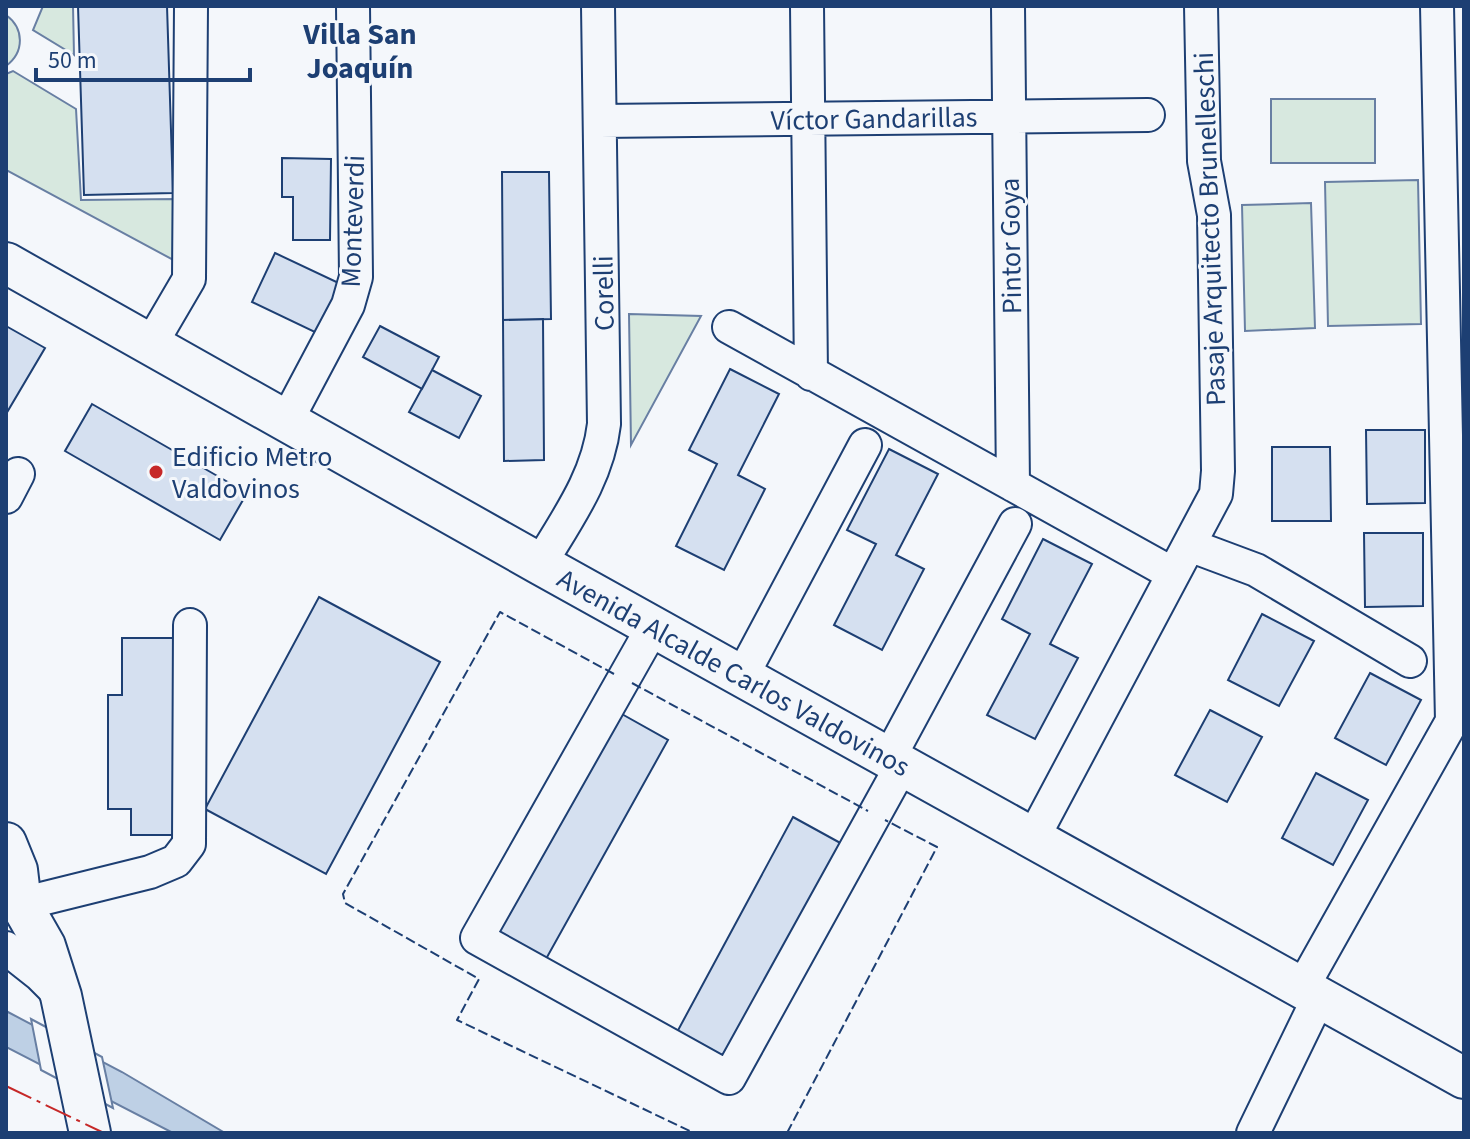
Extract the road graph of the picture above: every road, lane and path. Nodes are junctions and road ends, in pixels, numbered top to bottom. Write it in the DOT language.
graph roads {
  1 [pos="191,6"];
  2 [pos="353,6"];
  3 [pos="598,6"];
  4 [pos="807,6"];
  5 [pos="1008,6"];
  6 [pos="1201,6"];
  7 [pos="1437,6"];
  8 [pos="1148,115"];
  9 [pos="1009,117"];
  10 [pos="808,119"];
  11 [pos="600,121"];
  12 [pos="6,263"];
  13 [pos="729,327"];
  14 [pos="151,344"];
  15 [pos="811,374"];
  16 [pos="287,420"];
  17 [pos="865,445"];
  18 [pos="1013,485"];
  19 [pos="1015,524"];
  20 [pos="1189,545"];
  21 [pos="540,564"];
  22 [pos="1173,574"];
  23 [pos="190,625"];
  24 [pos="653,627"];
  25 [pos="1410,661"];
  26 [pos="742,676"];
  27 [pos="1458,714"];
  28 [pos="896,762"];
  29 [pos="1033,838"];
  30 [pos="12,871"];
  31 [pos="6,948"];
  32 [pos="1311,993"];
  33 [pos="65,1014"];
  34 [pos="1464,1078"];
  35 [pos="87,1119"];
  36 [pos="1253,1133"];
  1 -- 14 [label="street"];
  2 -- 16 [label="street, Monteverdi"];
  3 -- 11 [label="street, Corelli"];
  4 -- 10 [label="street"];
  5 -- 9 [label="street, Pintor Goya"];
  6 -- 20 [label="street, Pasaje Arquitecto Brunelleschi"];
  7 -- 27 [label="street"];
  8 -- 9 [label="street, Víctor Gandarillas"];
  9 -- 10 [label="street, Víctor Gandarillas"];
  9 -- 18 [label="street, Pintor Goya"];
  10 -- 11 [label="street, Víctor Gandarillas"];
  10 -- 15 [label="street"];
  11 -- 21 [label="street, Corelli"];
  12 -- 14 [label="main road, Avenida Alcalde Carlos Valdovinos"];
  13 -- 15 [label="street"];
  14 -- 16 [label="main road, Avenida Alcalde Carlos Valdovinos"];
  15 -- 18 [label="street"];
  16 -- 21 [label="main road, Avenida Alcalde Carlos Valdovinos"];
  17 -- 26 [label="street"];
  18 -- 22 [label="street"];
  19 -- 28 [label="street"];
  20 -- 22 [label="street, Pasaje Arquitecto Brunelleschi"];
  20 -- 25 [label="street"];
  21 -- 24 [label="main road, Avenida Alcalde Carlos Valdovinos"];
  22 -- 29 [label="street, Pasaje Arquitecto Brunelleschi"];
  23 -- 30 [label="street"];
  24 -- 26 [label="main road, Avenida Alcalde Carlos Valdovinos"];
  24 -- 28 [label="street"];
  26 -- 28 [label="main road, Avenida Alcalde Carlos Valdovinos"];
  27 -- 32 [label="street"];
  28 -- 29 [label="main road, Avenida Alcalde Carlos Valdovinos"];
  29 -- 32 [label="main road, Avenida Alcalde Carlos Valdovinos"];
  30 -- 33 [label="main road"];
  31 -- 33 [label="street"];
  32 -- 34 [label="main road, Avenida Alcalde Carlos Valdovinos"];
  32 -- 36 [label="street"];
  33 -- 35 [label="main road"];
}
